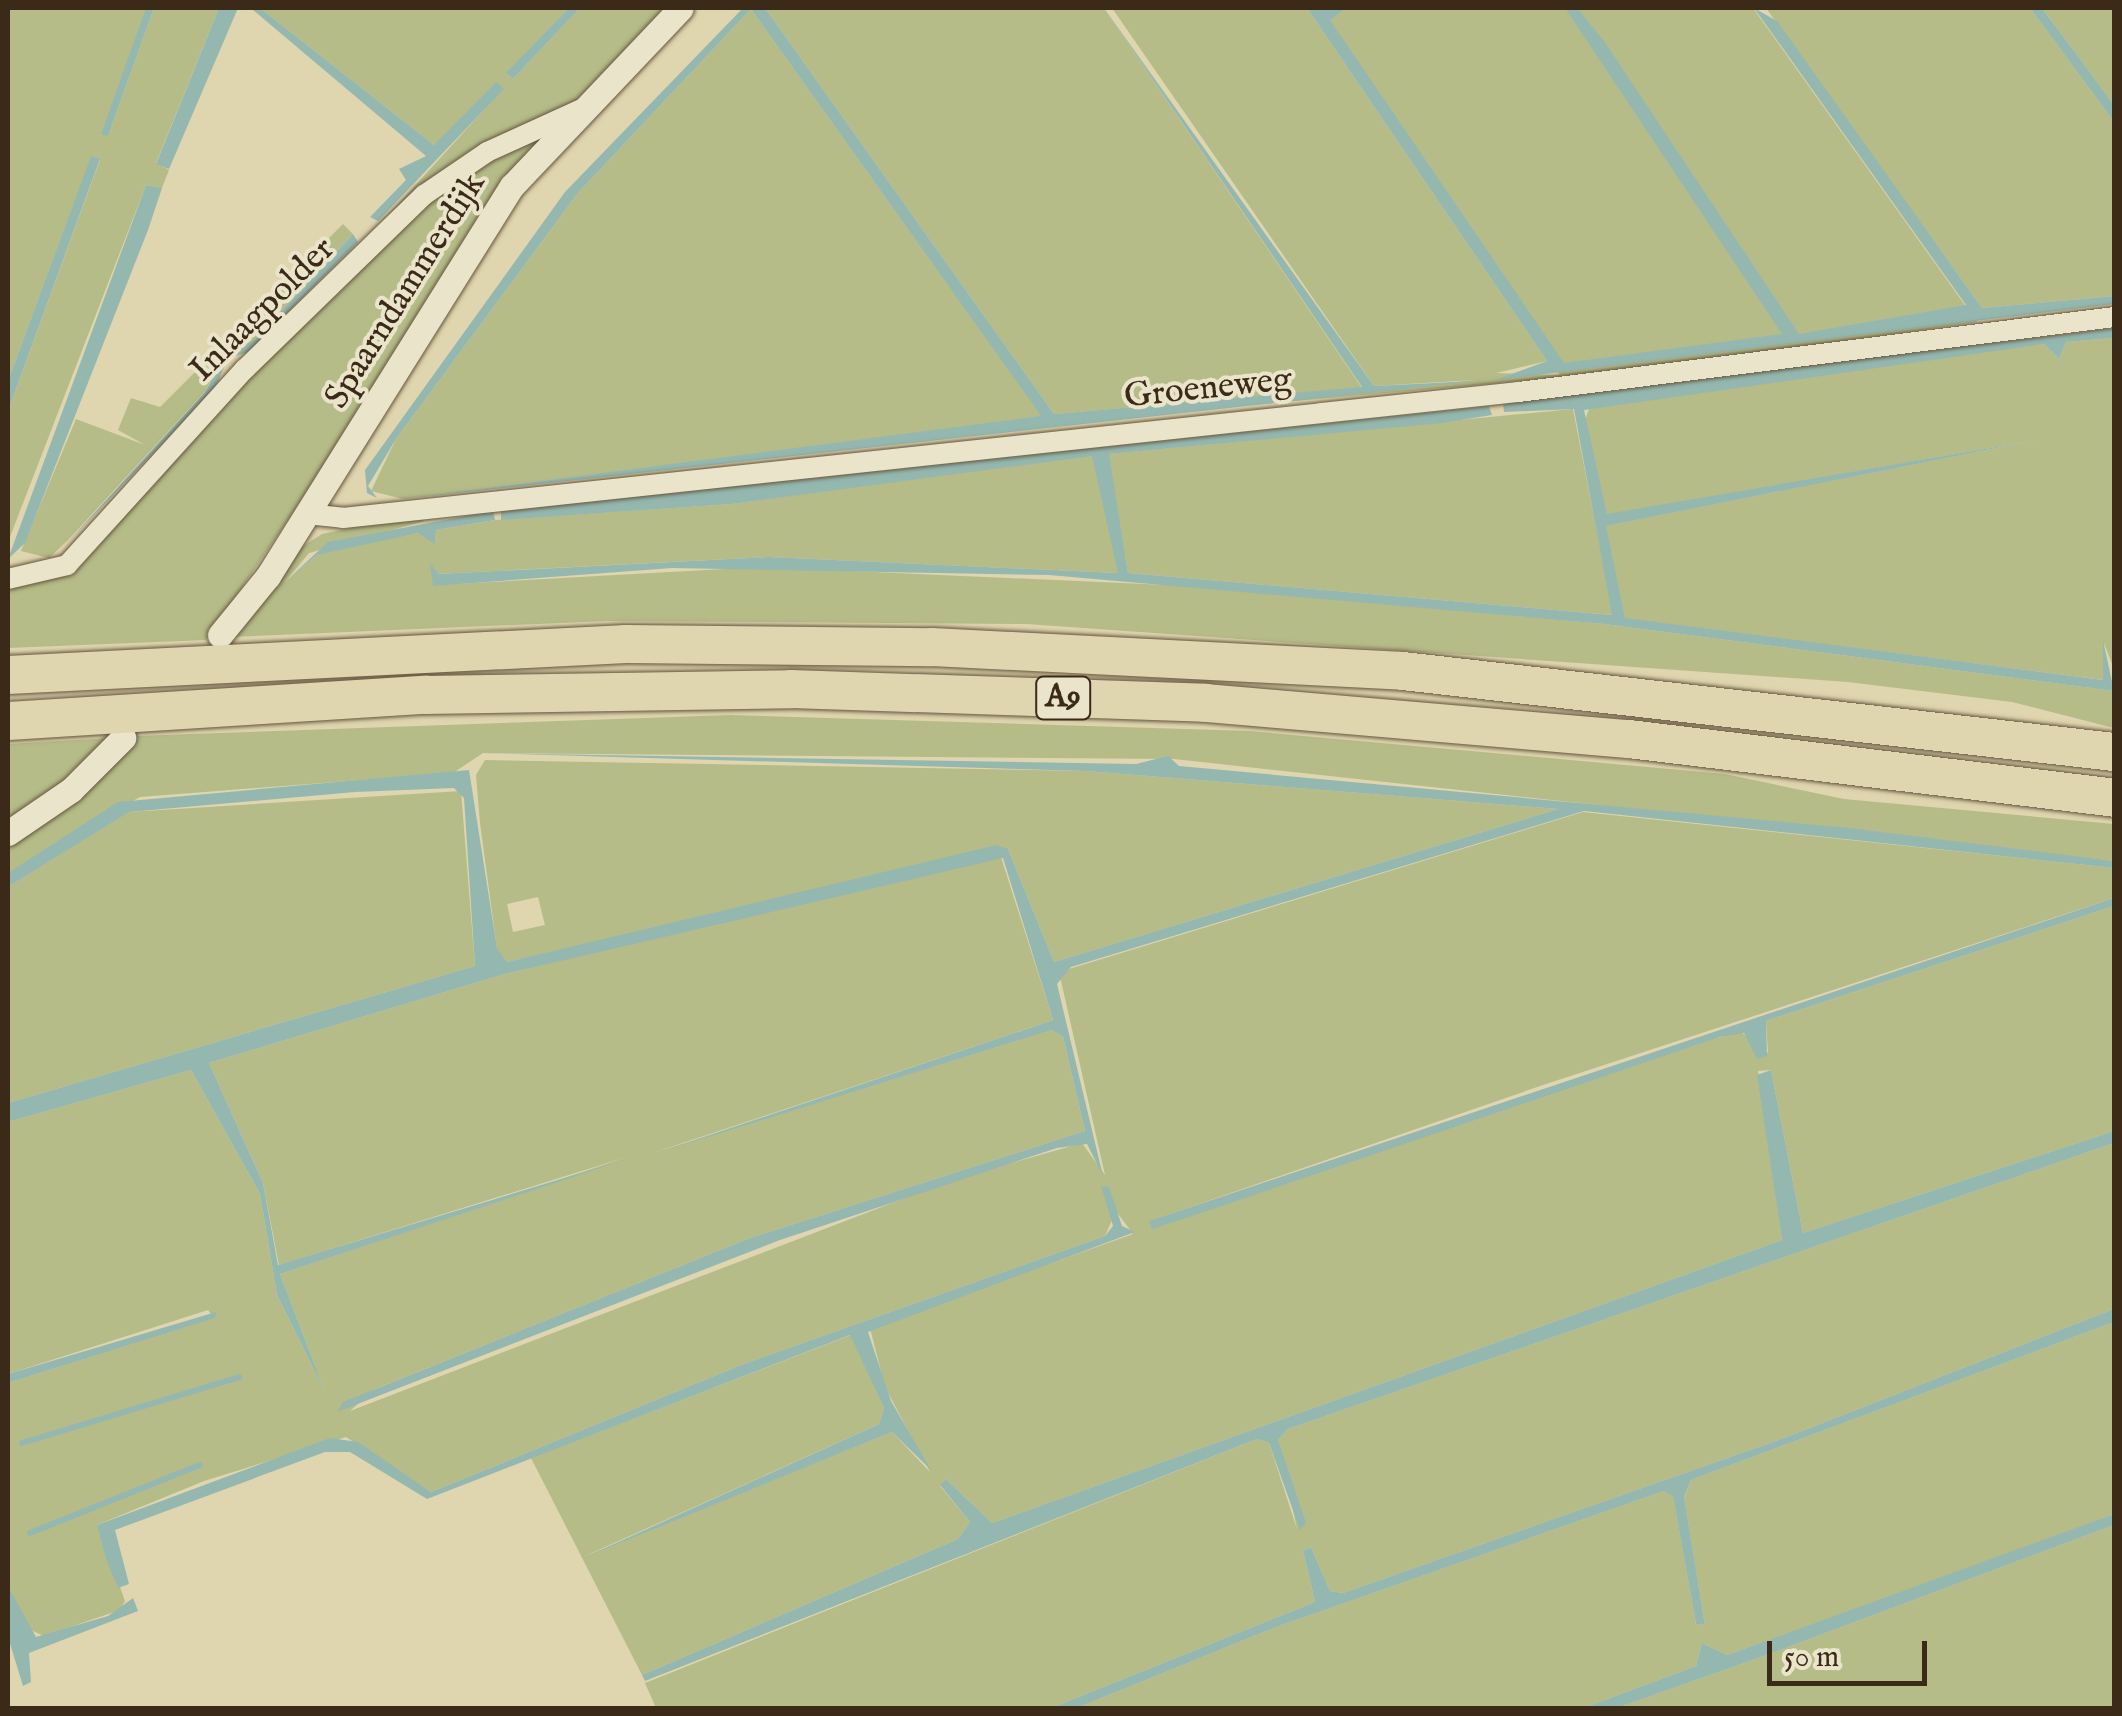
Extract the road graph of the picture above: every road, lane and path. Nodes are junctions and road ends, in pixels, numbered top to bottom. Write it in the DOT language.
graph roads {
  1 [pos="681,8"];
  2 [pos="588,106"];
  3 [pos="2114,317"];
  4 [pos="306,514"];
  5 [pos="8,579"];
  6 [pos="220,635"];
  7 [pos="8,675"];
  8 [pos="8,721"];
  9 [pos="124,738"];
  10 [pos="2114,752"];
  11 [pos="2114,798"];
  12 [pos="8,833"];
  1 -- 2 [label="street, Spaarndammerdijk"];
  2 -- 4 [label="street, Spaarndammerdijk"];
  2 -- 5 [label="street, Inlaagpolder"];
  3 -- 4 [label="street, Groeneweg"];
  4 -- 6 [label="street, Spaarndammerdijk"];
  7 -- 10 [label="highway, A9"];
  8 -- 11 [label="highway, A9"];
  9 -- 12 [label="street"];
}
